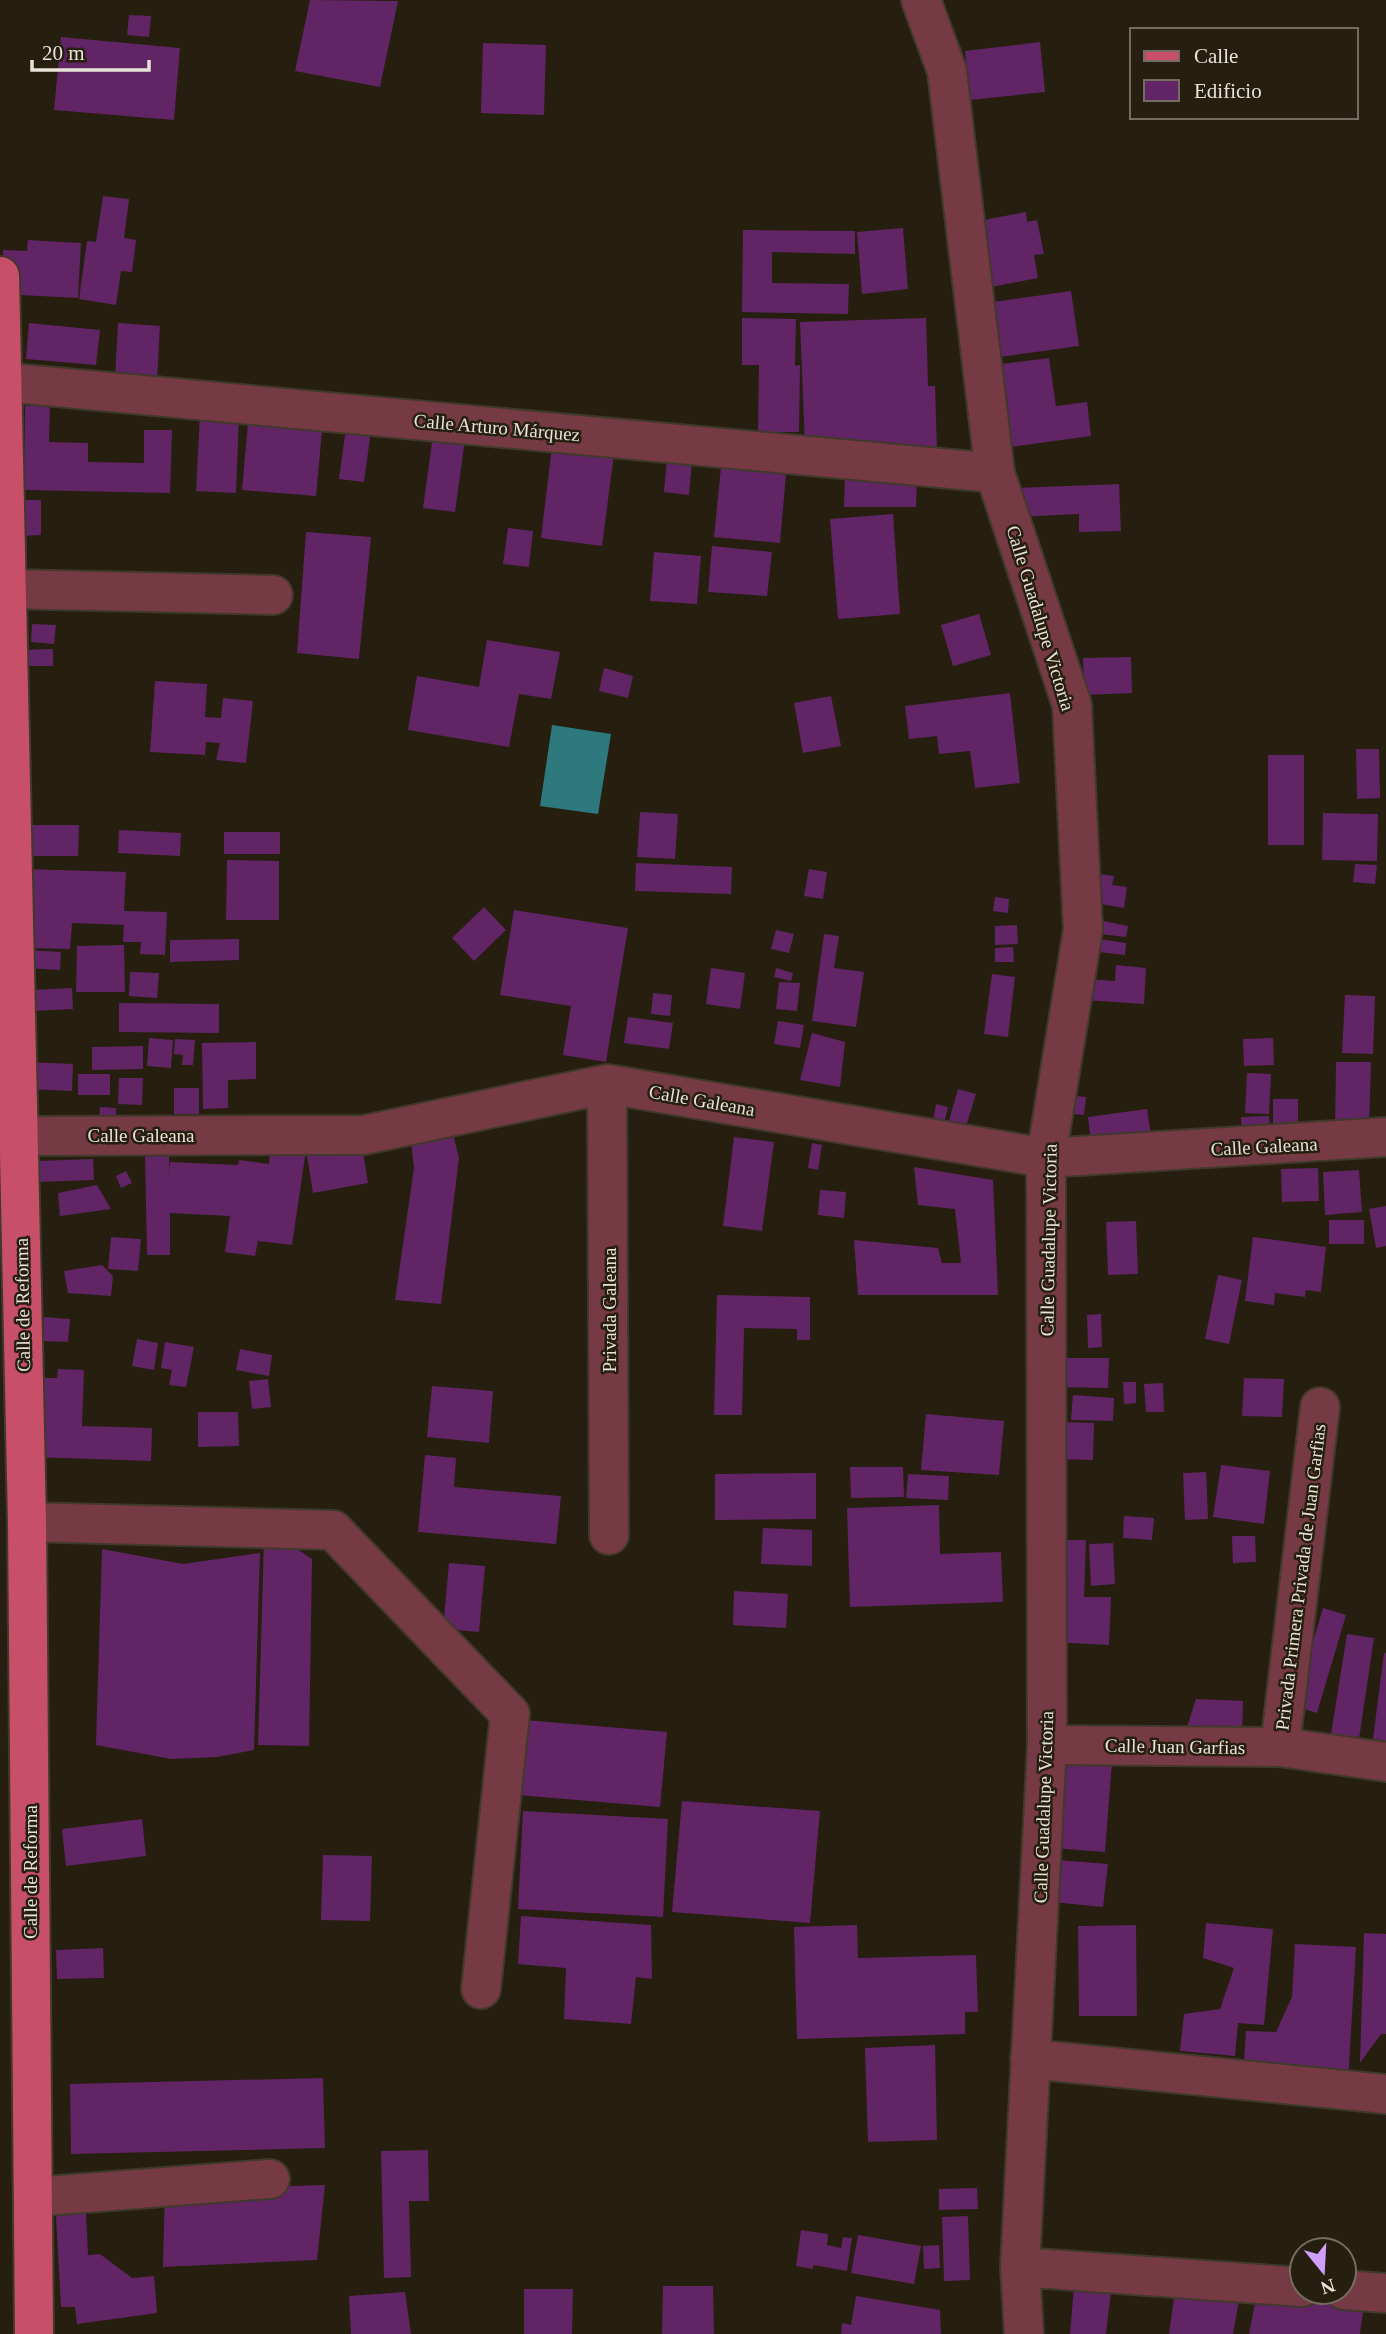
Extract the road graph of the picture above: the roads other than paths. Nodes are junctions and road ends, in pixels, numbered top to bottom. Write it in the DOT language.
graph roads {
  1 [pos="921,0"];
  2 [pos="0,276"];
  3 [pos="2,382"];
  4 [pos="995,473"];
  5 [pos="7,589"];
  6 [pos="273,596"];
  7 [pos="607,1084"];
  8 [pos="19,1136"];
  9 [pos="1386,1137"];
  10 [pos="1046,1158"];
  11 [pos="1320,1406"];
  12 [pos="27,1522"];
  13 [pos="609,1535"];
  14 [pos="1047,1745"];
  15 [pos="1280,1747"];
  16 [pos="1386,1762"];
  17 [pos="481,1989"];
  18 [pos="1030,2059"];
  19 [pos="1386,2094"];
  20 [pos="270,2179"];
  21 [pos="33,2197"];
  22 [pos="1020,2267"];
  23 [pos="1288,2286"];
  24 [pos="1358,2291"];
  25 [pos="1386,2293"];
  26 [pos="34,2334"];
  27 [pos="1024,2334"];
  1 -- 4 [label="street, Calle Guadalupe Victoria"];
  2 -- 3 [label="main road, Calle de Reforma"];
  3 -- 4 [label="street, Calle Arturo Márquez"];
  3 -- 5 [label="main road, Calle de Reforma"];
  4 -- 10 [label="street, Calle Guadalupe Victoria"];
  5 -- 6 [label="street"];
  5 -- 8 [label="main road, Calle de Reforma"];
  7 -- 8 [label="street, Calle Galeana"];
  7 -- 10 [label="street, Calle Galeana"];
  7 -- 13 [label="street, Privada Galeana"];
  8 -- 12 [label="main road, Calle de Reforma"];
  9 -- 10 [label="street, Calle Galeana"];
  10 -- 14 [label="street, Calle Guadalupe Victoria"];
  11 -- 15 [label="street, Privada Primera Privada de Juan Garfias"];
  12 -- 17 [label="street"];
  12 -- 21 [label="main road, Calle de Reforma"];
  14 -- 15 [label="street, Calle Juan Garfias"];
  14 -- 18 [label="street, Calle Guadalupe Victoria"];
  15 -- 16 [label="street, Calle Juan Garfias"];
  18 -- 19 [label="street"];
  18 -- 22 [label="street, Calle Guadalupe Victoria"];
  20 -- 21 [label="street"];
  21 -- 26 [label="main road, Calle de Reforma"];
  22 -- 23 [label="street"];
  22 -- 27 [label="street, Calle Guadalupe Victoria"];
  24 -- 25 [label="street"];
}
